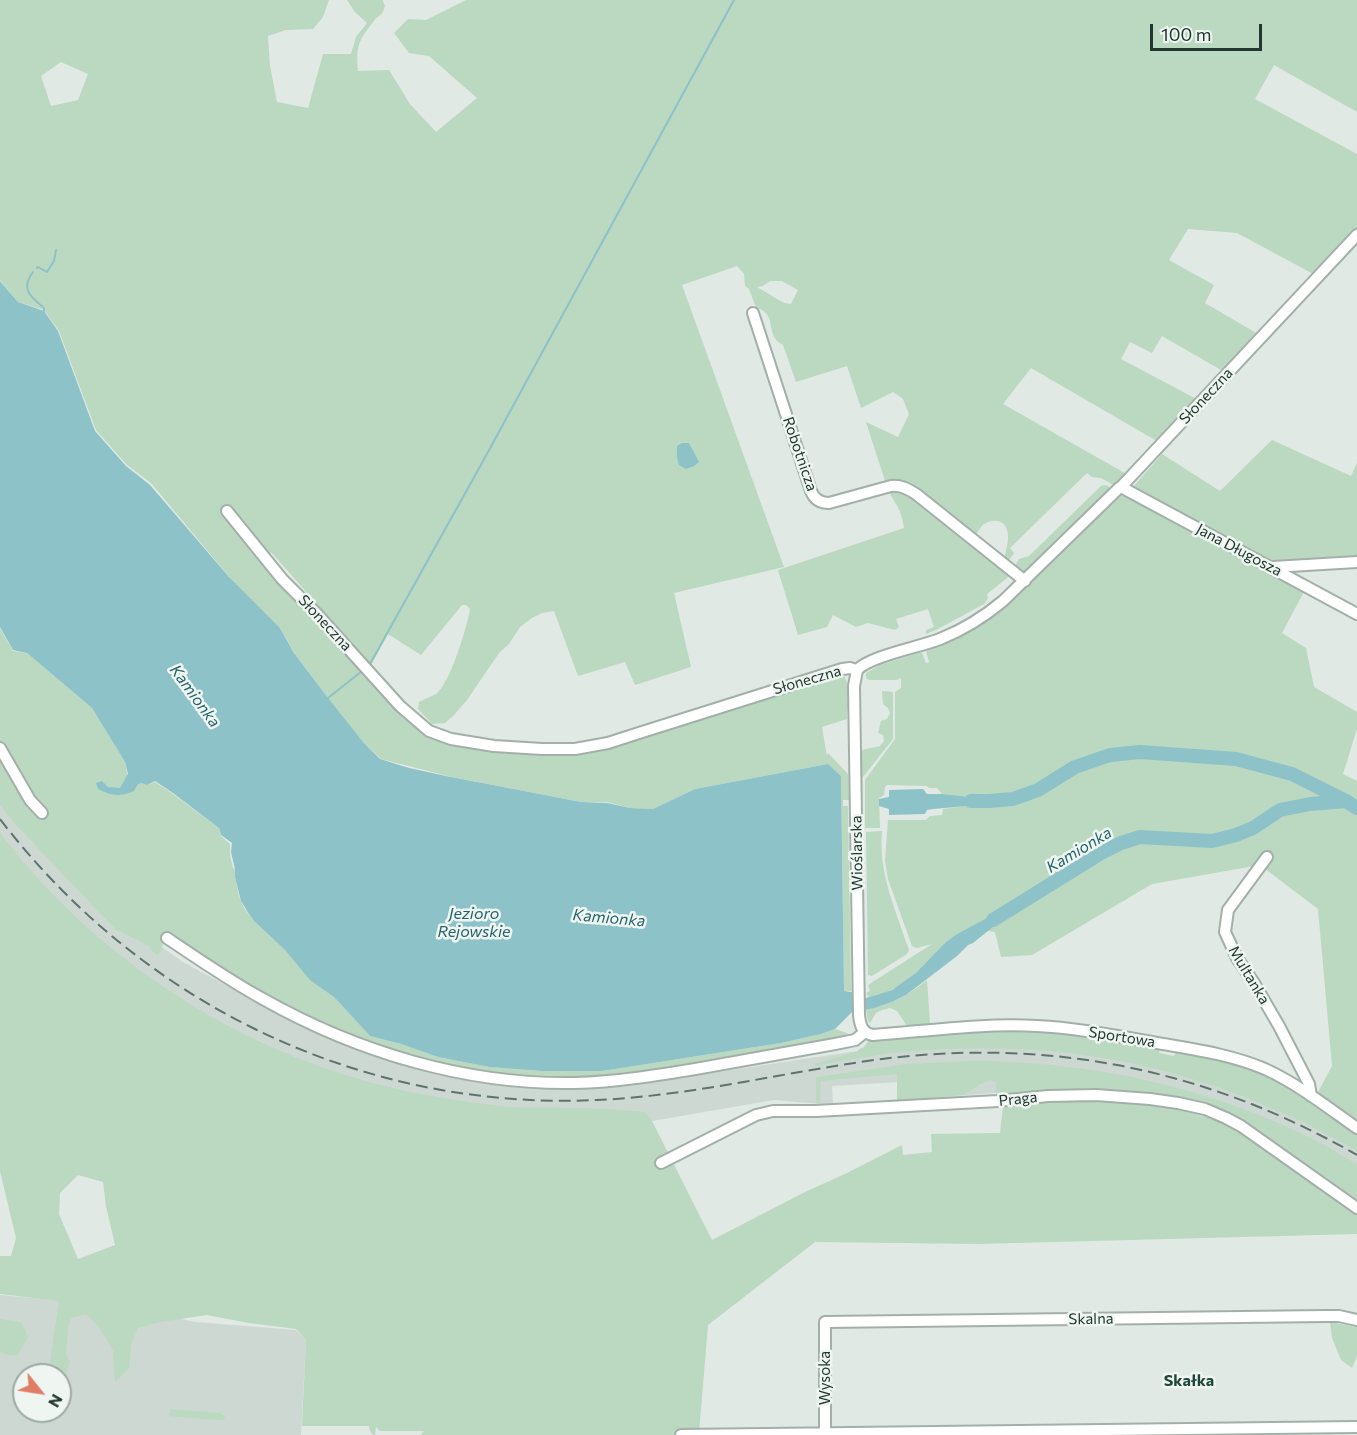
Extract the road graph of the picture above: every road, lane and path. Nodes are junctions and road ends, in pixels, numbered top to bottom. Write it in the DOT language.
graph roads {
  1 [pos="1357,235"];
  2 [pos="753,313"];
  3 [pos="1121,487"];
  4 [pos="227,511"];
  5 [pos="1357,562"];
  6 [pos="1271,567"];
  7 [pos="1025,581"];
  8 [pos="1357,614"];
  9 [pos="858,670"];
  10 [pos="0,748"];
  11 [pos="42,813"];
  12 [pos="1266,857"];
  13 [pos="167,938"];
  14 [pos="866,1032"];
  15 [pos="1311,1096"];
  16 [pos="1357,1128"];
  17 [pos="661,1163"];
  18 [pos="1357,1208"];
  19 [pos="1357,1320"];
  20 [pos="825,1322"];
  21 [pos="1357,1427"];
  22 [pos="825,1433"];
  23 [pos="1170,1433"];
  24 [pos="681,1435"];
  1 -- 3 [label="street, Słoneczna"];
  2 -- 7 [label="street, Robotnicza"];
  3 -- 6 [label="street, Jana Długosza"];
  3 -- 7 [label="street, Słoneczna"];
  4 -- 9 [label="street, Słoneczna"];
  5 -- 6 [label="street"];
  6 -- 8 [label="street, Jana Długosza"];
  7 -- 9 [label="street, Słoneczna"];
  9 -- 14 [label="street, Wioślarska"];
  10 -- 11 [label="street"];
  12 -- 15 [label="street, Multanka"];
  13 -- 14 [label="street"];
  14 -- 15 [label="street, Sportowa"];
  15 -- 16 [label="street, Sportowa"];
  17 -- 18 [label="street, Praga"];
  19 -- 20 [label="street, Skalna"];
  20 -- 22 [label="street, Wysoka"];
  21 -- 23 [label="street"];
  22 -- 23 [label="street"];
  22 -- 24 [label="street"];
}
